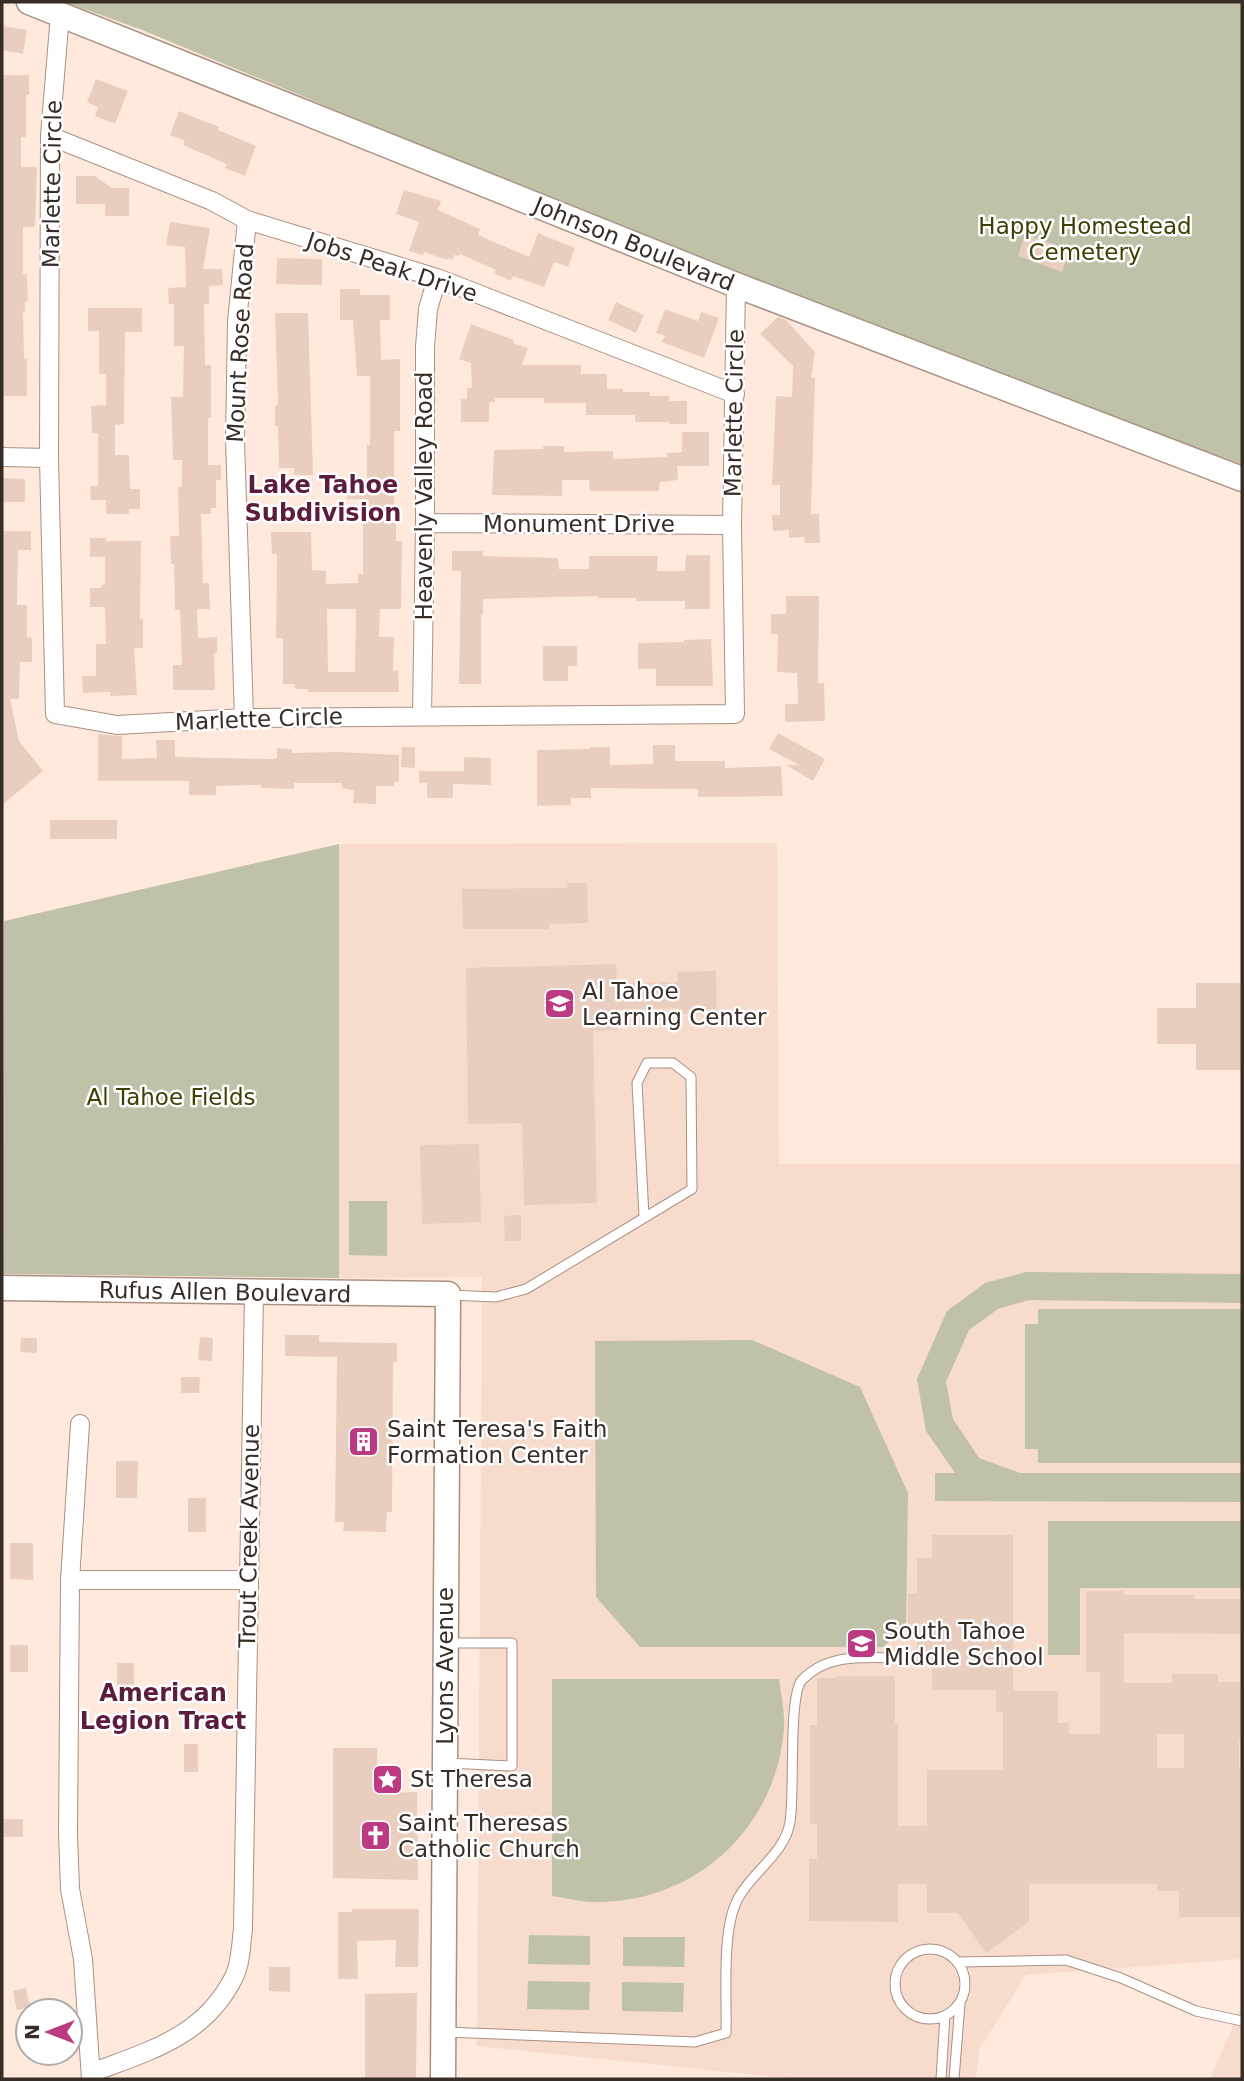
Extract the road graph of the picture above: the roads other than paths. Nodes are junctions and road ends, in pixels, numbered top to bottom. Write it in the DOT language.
graph roads {
  1 [pos="29,2"];
  2 [pos="60,14"];
  3 [pos="50,136"];
  4 [pos="247,220"];
  5 [pos="437,278"];
  6 [pos="736,285"];
  7 [pos="735,394"];
  8 [pos="2,457"];
  9 [pos="49,457"];
  10 [pos="1242,479"];
  11 [pos="425,523"];
  12 [pos="732,525"];
  13 [pos="422,715"];
  14 [pos="244,718"];
  15 [pos="644,1216"];
  16 [pos="2,1288"];
  17 [pos="254,1293"];
  18 [pos="448,1294"];
  19 [pos="80,1424"];
  20 [pos="70,1580"];
  21 [pos="248,1580"];
  22 [pos="446,1643"];
  23 [pos="902,1658"];
  24 [pos="445,1763"];
  25 [pos="958,1962"];
  26 [pos="960,2004"];
  27 [pos="945,2016"];
  28 [pos="1242,2021"];
  29 [pos="443,2032"];
  30 [pos="91,2076"];
  31 [pos="443,2079"];
  32 [pos="941,2079"];
  33 [pos="954,2079"];
  1 -- 2 [label="street, Johnson Boulevard"];
  2 -- 3 [label="street, Marlette Circle"];
  2 -- 6 [label="street, Johnson Boulevard"];
  3 -- 4 [label="street, Jobs Peak Drive"];
  3 -- 9 [label="street, Marlette Circle"];
  4 -- 5 [label="street, Jobs Peak Drive"];
  4 -- 14 [label="street, Mount Rose Road"];
  5 -- 7 [label="street, Jobs Peak Drive"];
  5 -- 11 [label="street, Heavenly Valley Road"];
  6 -- 7 [label="street, Marlette Circle"];
  6 -- 10 [label="street, Johnson Boulevard"];
  7 -- 12 [label="street, Marlette Circle"];
  8 -- 9 [label="street"];
  9 -- 14 [label="street, Marlette Circle"];
  11 -- 12 [label="street, Monument Drive"];
  11 -- 13 [label="street, Heavenly Valley Road"];
  12 -- 13 [label="street, Marlette Circle"];
  13 -- 14 [label="street, Marlette Circle"];
  15 -- 15 [label="lane"];
  15 -- 18 [label="lane"];
  16 -- 17 [label="street, Rufus Allen Boulevard"];
  17 -- 18 [label="street, Rufus Allen Boulevard"];
  17 -- 21 [label="street, Trout Creek Avenue"];
  18 -- 22 [label="street, Lyons Avenue"];
  19 -- 20 [label="street"];
  20 -- 21 [label="street"];
  20 -- 30 [label="street"];
  21 -- 30 [label="street, Trout Creek Avenue"];
  22 -- 24 [label="street, Lyons Avenue"];
  22 -- 24 [label="lane"];
  23 -- 29 [label="lane"];
  24 -- 29 [label="street, Lyons Avenue"];
  25 -- 26 [label="lane"];
  25 -- 27 [label="lane"];
  25 -- 28 [label="lane"];
  26 -- 27 [label="lane"];
  26 -- 33 [label="lane"];
  27 -- 32 [label="lane"];
  29 -- 31 [label="street, Lyons Avenue"];
}
